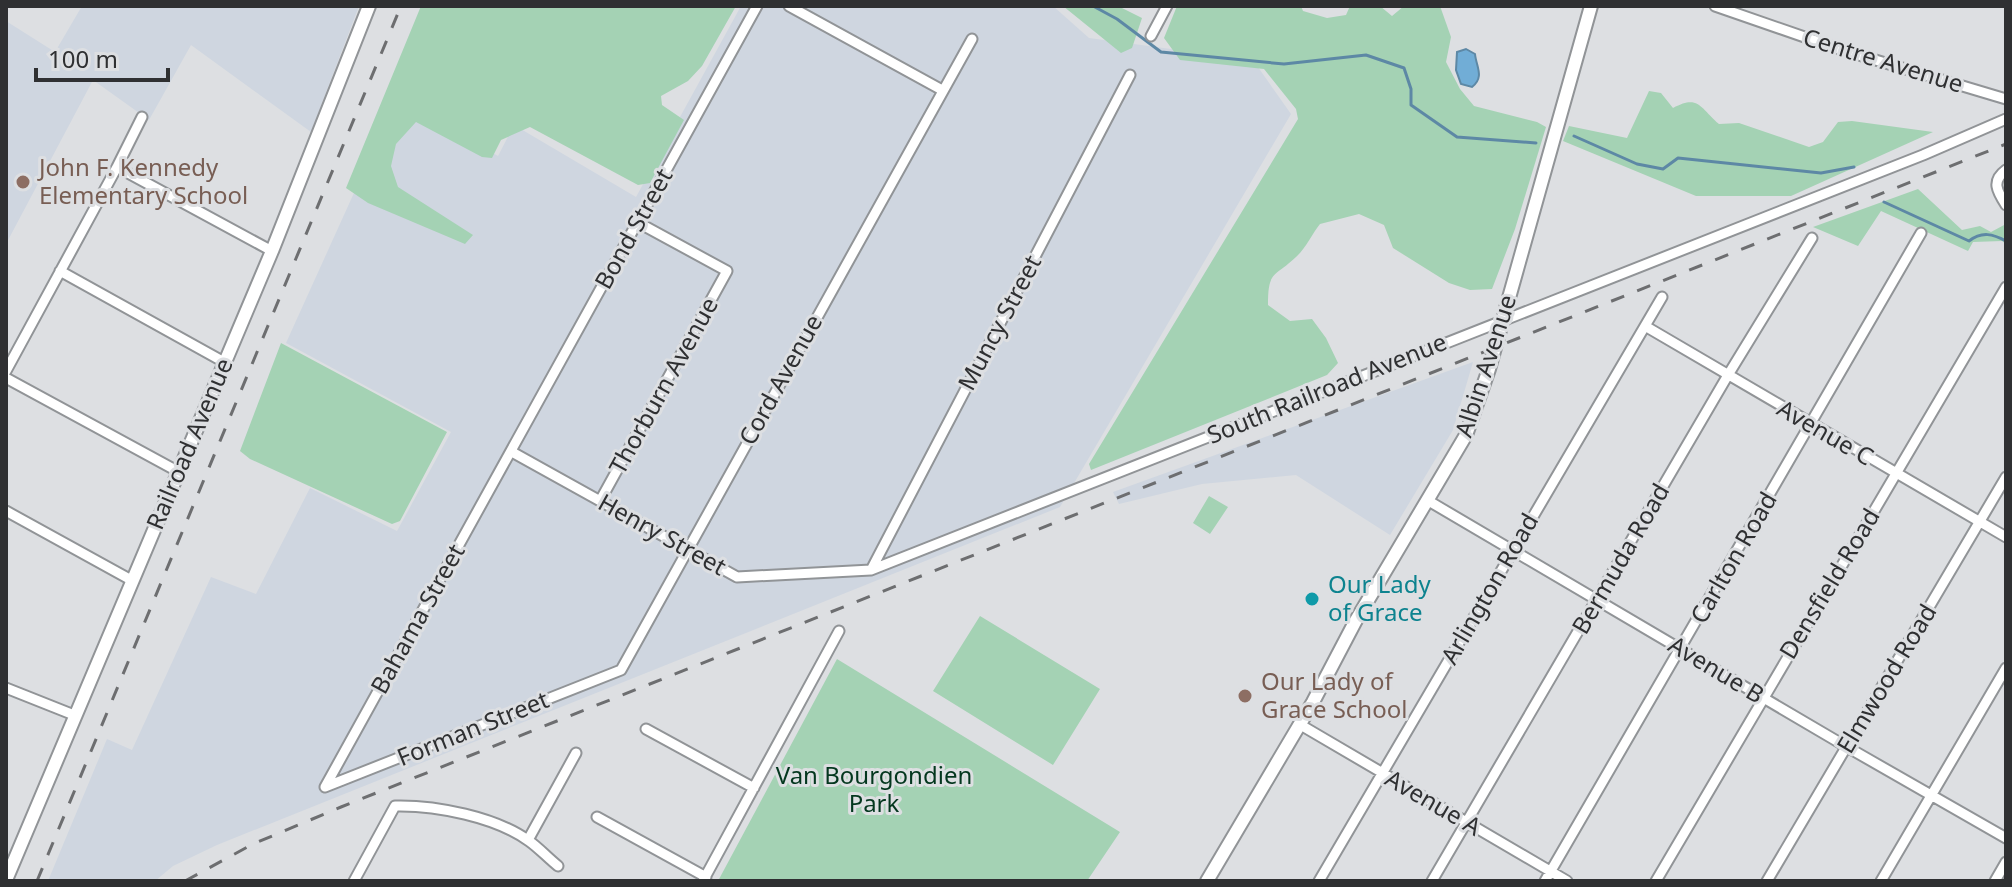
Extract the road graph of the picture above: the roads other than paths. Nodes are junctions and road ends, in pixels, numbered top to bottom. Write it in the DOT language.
graph roads {
  1 [pos="369,6"];
  2 [pos="757,6"];
  3 [pos="789,6"];
  4 [pos="1167,6"];
  5 [pos="1591,6"];
  6 [pos="1715,6"];
  7 [pos="1151,36"];
  8 [pos="972,39"];
  9 [pos="1130,75"];
  10 [pos="942,90"];
  11 [pos="2006,99"];
  12 [pos="142,117"];
  13 [pos="2006,119"];
  14 [pos="117,167"];
  15 [pos="2002,172"];
  16 [pos="2006,205"];
  17 [pos="637,222"];
  18 [pos="1921,233"];
  19 [pos="1812,238"];
  20 [pos="272,251"];
  21 [pos="60,271"];
  22 [pos="2006,287"];
  23 [pos="1662,297"];
  24 [pos="1502,319"];
  25 [pos="1645,326"];
  26 [pos="224,362"];
  27 [pos="6,371"];
  28 [pos="1728,375"];
  29 [pos="6,378"];
  30 [pos="1811,425"];
  31 [pos="512,452"];
  32 [pos="179,472"];
  33 [pos="1895,474"];
  34 [pos="2006,477"];
  35 [pos="1427,500"];
  36 [pos="600,501"];
  37 [pos="6,511"];
  38 [pos="1979,522"];
  39 [pos="2006,537"];
  40 [pos="687,549"];
  41 [pos="1513,550"];
  42 [pos="871,570"];
  43 [pos="133,581"];
  44 [pos="1597,599"];
  45 [pos="839,631"];
  46 [pos="1681,648"];
  47 [pos="2006,668"];
  48 [pos="621,670"];
  49 [pos="6,688"];
  50 [pos="1763,698"];
  51 [pos="74,715"];
  52 [pos="1299,724"];
  53 [pos="646,729"];
  54 [pos="1847,747"];
  55 [pos="576,753"];
  56 [pos="1382,773"];
  57 [pos="325,787"];
  58 [pos="754,788"];
  59 [pos="1931,795"];
  60 [pos="597,817"];
  61 [pos="1466,823"];
  62 [pos="2006,838"];
  63 [pos="528,840"];
  64 [pos="20,846"];
  65 [pos="2006,862"];
  66 [pos="6,866"];
  67 [pos="558,866"];
  68 [pos="1550,871"];
  69 [pos="704,879"];
  70 [pos="6,880"];
  71 [pos="354,881"];
  72 [pos="1207,881"];
  73 [pos="1319,881"];
  74 [pos="1432,881"];
  75 [pos="1545,881"];
  76 [pos="1567,881"];
  77 [pos="1656,881"];
  78 [pos="1767,881"];
  79 [pos="1881,881"];
  80 [pos="1995,881"];
  1 -- 20 [label="main road, Railroad Avenue"];
  2 -- 17 [label="street, Bond Street"];
  3 -- 10 [label="street"];
  4 -- 7 [label="street"];
  5 -- 24 [label="main road, Albin Avenue"];
  6 -- 11 [label="street, Centre Avenue"];
  8 -- 10 [label="street, Cord Avenue"];
  9 -- 42 [label="street, Muncy Street"];
  10 -- 40 [label="street, Cord Avenue"];
  12 -- 14 [label="street"];
  13 -- 24 [label="street, South Railroad Avenue"];
  14 -- 20 [label="street"];
  14 -- 21 [label="street"];
  15 -- 16 [label="street"];
  17 -- 31 [label="street, Bond Street"];
  17 -- 36 [label="street, Thorburn Avenue"];
  18 -- 30 [label="street, Carlton Road"];
  19 -- 28 [label="street, Bermuda Road"];
  20 -- 26 [label="main road, Railroad Avenue"];
  21 -- 26 [label="street"];
  21 -- 27 [label="street"];
  22 -- 33 [label="street, Densfield Road"];
  23 -- 25 [label="street, Arlington Road"];
  24 -- 35 [label="main road, Albin Avenue"];
  24 -- 42 [label="street, South Railroad Avenue"];
  25 -- 28 [label="street, Avenue C"];
  25 -- 41 [label="street, Arlington Road"];
  26 -- 32 [label="main road, Railroad Avenue"];
  28 -- 30 [label="street, Avenue C"];
  28 -- 44 [label="street, Bermuda Road"];
  29 -- 32 [label="street"];
  30 -- 33 [label="street, Avenue C"];
  30 -- 46 [label="street, Carlton Road"];
  31 -- 36 [label="street, Henry Street"];
  31 -- 57 [label="street, Bahama Street"];
  32 -- 43 [label="main road, Railroad Avenue"];
  33 -- 38 [label="street, Avenue C"];
  33 -- 50 [label="street, Densfield Road"];
  34 -- 38 [label="street, Elmwood Road"];
  35 -- 41 [label="street, Avenue B"];
  35 -- 52 [label="main road, Albin Avenue"];
  36 -- 40 [label="street, Henry Street"];
  37 -- 43 [label="street"];
  38 -- 39 [label="street, Avenue C"];
  38 -- 54 [label="street, Elmwood Road"];
  40 -- 42 [label="street, Henry Street"];
  40 -- 48 [label="street, Cord Avenue"];
  41 -- 44 [label="street, Avenue B"];
  41 -- 56 [label="street, Arlington Road"];
  43 -- 51 [label="main road, Railroad Avenue"];
  44 -- 46 [label="street, Avenue B"];
  44 -- 61 [label="street, Bermuda Road"];
  45 -- 58 [label="street"];
  46 -- 50 [label="street, Avenue B"];
  46 -- 68 [label="street, Carlton Road"];
  47 -- 59 [label="street"];
  48 -- 57 [label="street, Forman Street"];
  49 -- 51 [label="street"];
  50 -- 54 [label="street, Avenue B"];
  50 -- 77 [label="street, Densfield Road"];
  51 -- 64 [label="main road, Railroad Avenue"];
  52 -- 56 [label="street, Avenue A"];
  52 -- 72 [label="main road, Albin Avenue"];
  53 -- 58 [label="street"];
  54 -- 59 [label="street, Avenue B"];
  54 -- 78 [label="street, Elmwood Road"];
  55 -- 63 [label="street"];
  56 -- 61 [label="street, Avenue A"];
  56 -- 73 [label="street, Arlington Road"];
  58 -- 69 [label="street"];
  59 -- 62 [label="street, Avenue B"];
  59 -- 79 [label="street"];
  60 -- 69 [label="street"];
  61 -- 68 [label="street, Avenue A"];
  61 -- 74 [label="street, Bermuda Road"];
  63 -- 67 [label="street"];
  63 -- 71 [label="street"];
  64 -- 66 [label="main road"];
  64 -- 70 [label="main road, Railroad Avenue"];
  65 -- 80 [label="street"];
  68 -- 75 [label="street, Carlton Road"];
  68 -- 76 [label="street, Avenue A"];
}
